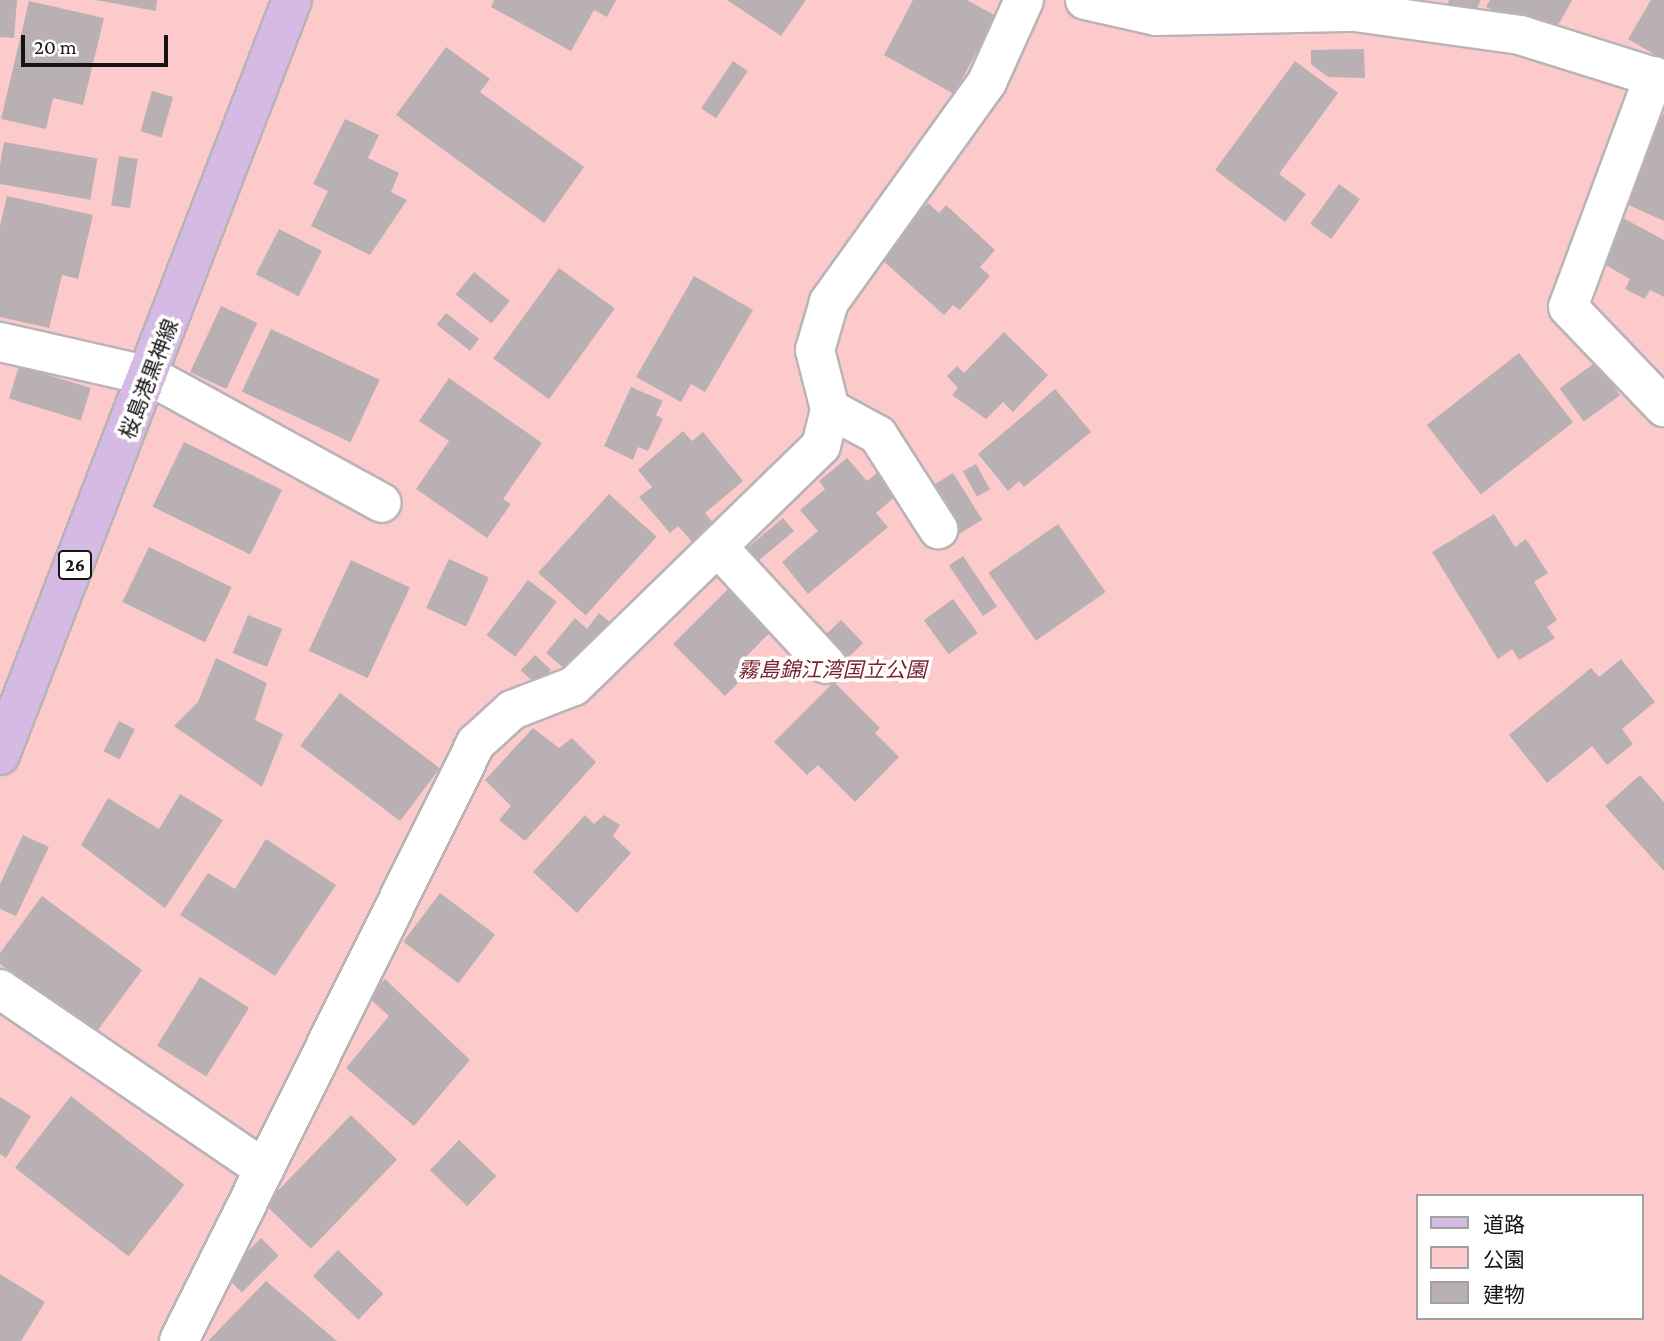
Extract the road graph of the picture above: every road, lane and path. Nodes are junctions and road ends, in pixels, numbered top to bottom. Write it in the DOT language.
graph roads {
  1 [pos="292,0"];
  2 [pos="1024,0"];
  3 [pos="1085,0"];
  4 [pos="1159,8"];
  5 [pos="1659,78"];
  6 [pos="0,342"];
  7 [pos="150,376"];
  8 [pos="1664,407"];
  9 [pos="830,409"];
  10 [pos="382,503"];
  11 [pos="938,529"];
  12 [pos="718,547"];
  13 [pos="826,664"];
  14 [pos="0,755"];
  15 [pos="0,989"];
  16 [pos="264,1169"];
  17 [pos="179,1341"];
  1 -- 7 [label="main road, 桜島港黒神線 / 26"];
  2 -- 9 [label="street"];
  3 -- 4 [label="street"];
  4 -- 5 [label="street"];
  5 -- 8 [label="street"];
  6 -- 7 [label="street"];
  7 -- 10 [label="street"];
  7 -- 14 [label="main road, 桜島港黒神線 / 26"];
  9 -- 11 [label="street"];
  9 -- 12 [label="street"];
  12 -- 13 [label="street"];
  12 -- 16 [label="street"];
  15 -- 16 [label="street"];
  16 -- 17 [label="street"];
}
